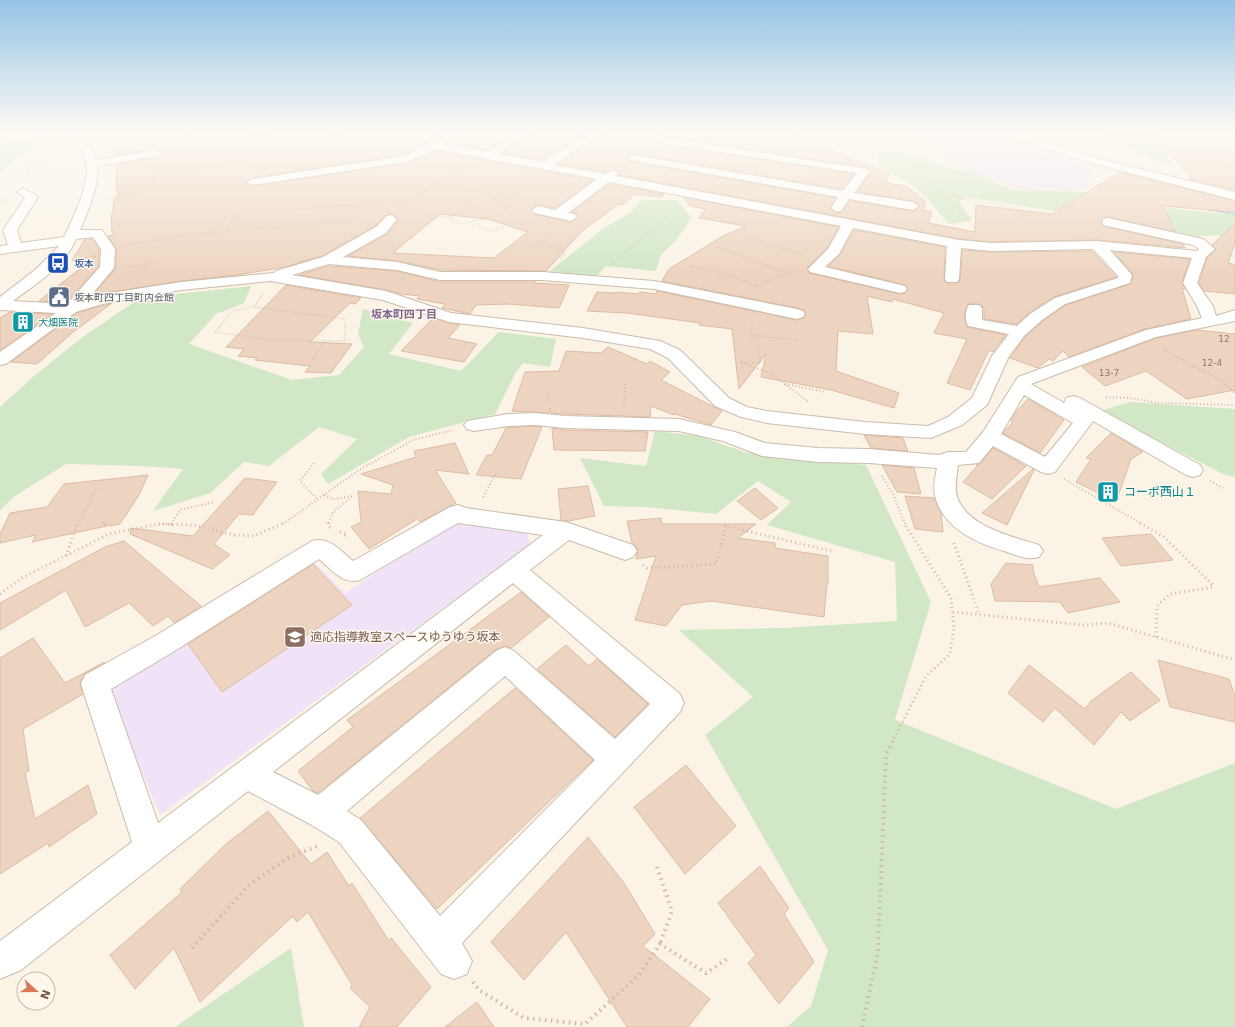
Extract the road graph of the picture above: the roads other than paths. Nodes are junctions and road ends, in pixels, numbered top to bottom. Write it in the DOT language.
graph roads {
  1 [pos="90,180"];
  2 [pos="266,180"];
  3 [pos="604,180"];
  4 [pos="610,180"];
  5 [pos="760,180"];
  6 [pos="857,180"];
  7 [pos="1172,180"];
  8 [pos="252,182"];
  9 [pos="23,192"];
  10 [pos="846,195"];
  11 [pos="1233,195"];
  12 [pos="913,206"];
  13 [pos="538,210"];
  14 [pos="558,214"];
  15 [pos="394,215"];
  16 [pos="572,217"];
  17 [pos="829,220"];
  18 [pos="1108,222"];
  19 [pos="848,224"];
  20 [pos="71,237"];
  21 [pos="988,237"];
  22 [pos="954,243"];
  23 [pos="1093,245"];
  24 [pos="16,247"];
  25 [pos="0,250"];
  26 [pos="1200,255"];
  27 [pos="328,260"];
  28 [pos="270,277"];
  29 [pos="952,279"];
  30 [pos="900,290"];
  31 [pos="0,304"];
  32 [pos="974,308"];
  33 [pos="71,309"];
  34 [pos="797,314"];
  35 [pos="1235,315"];
  36 [pos="1210,320"];
  37 [pos="1020,331"];
  38 [pos="0,360"];
  39 [pos="996,367"];
  40 [pos="1026,381"];
  41 [pos="474,425"];
  42 [pos="990,436"];
  43 [pos="948,459"];
  44 [pos="1193,470"];
  45 [pos="566,530"];
  46 [pos="625,551"];
  47 [pos="1031,551"];
  48 [pos="514,570"];
  49 [pos="616,760"];
  50 [pos="246,774"];
  51 [pos="321,813"];
  52 [pos="150,848"];
  53 [pos="0,961"];
  1 -- 20 [label="street"];
  2 -- 8 [label="street"];
  3 -- 14 [label="street"];
  4 -- 17 [label="street"];
  5 -- 10 [label="street"];
  6 -- 10 [label="street"];
  7 -- 11 [label="street"];
  9 -- 24 [label="street"];
  10 -- 12 [label="street"];
  10 -- 17 [label="street"];
  13 -- 14 [label="street"];
  14 -- 16 [label="street"];
  15 -- 27 [label="street"];
  17 -- 19 [label="street"];
  18 -- 26 [label="street"];
  19 -- 22 [label="street"];
  19 -- 30 [label="street"];
  20 -- 24 [label="street"];
  20 -- 31 [label="street"];
  20 -- 33 [label="street"];
  21 -- 23 [label="street"];
  22 -- 23 [label="street"];
  22 -- 29 [label="street"];
  23 -- 26 [label="street"];
  23 -- 37 [label="street"];
  24 -- 25 [label="street"];
  26 -- 36 [label="street"];
  27 -- 28 [label="street"];
  27 -- 34 [label="street"];
  28 -- 33 [label="street"];
  28 -- 39 [label="street"];
  31 -- 33 [label="street"];
  32 -- 37 [label="street"];
  33 -- 38 [label="street"];
  35 -- 36 [label="street"];
  36 -- 40 [label="street"];
  37 -- 39 [label="street"];
  39 -- 40 [label="street"];
  40 -- 42 [label="street"];
  40 -- 42 [label="street"];
  40 -- 44 [label="street"];
  41 -- 43 [label="street"];
  42 -- 43 [label="street"];
  43 -- 47 [label="street"];
  45 -- 46 [label="street"];
  45 -- 48 [label="street"];
  45 -- 52 [label="street"];
  48 -- 49 [label="street"];
  48 -- 50 [label="street"];
  49 -- 51 [label="street"];
  49 -- 51 [label="street"];
  50 -- 51 [label="street"];
  50 -- 52 [label="street"];
  52 -- 53 [label="street"];
}
